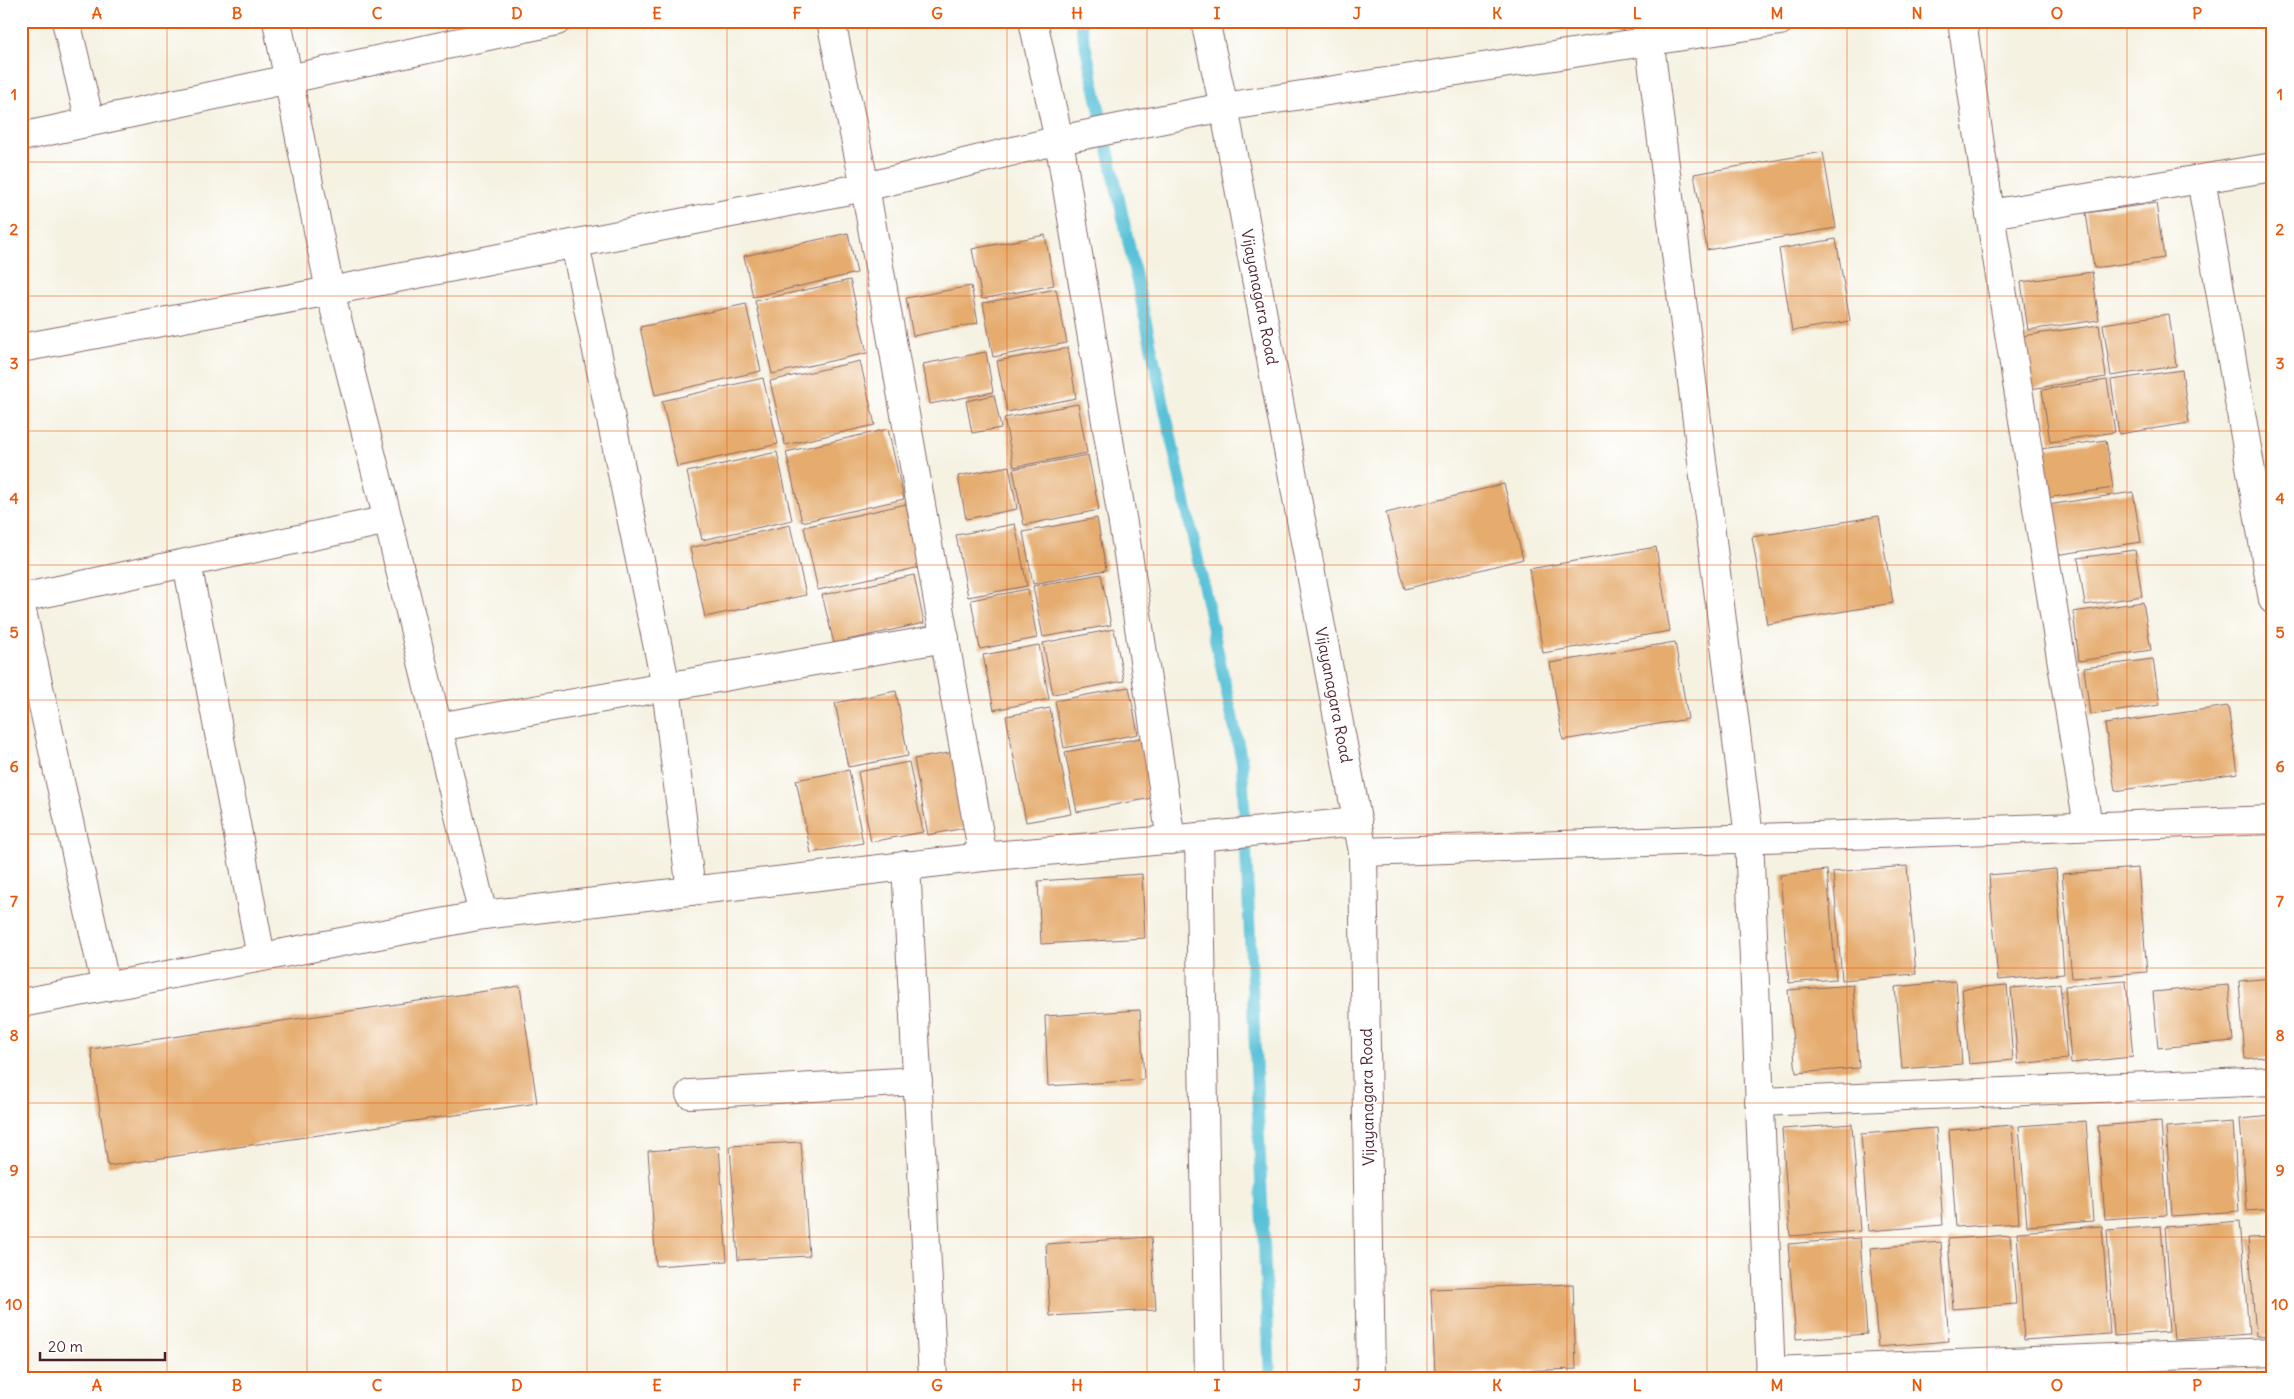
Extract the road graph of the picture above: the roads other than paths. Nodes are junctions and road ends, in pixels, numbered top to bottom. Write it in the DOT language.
graph roads {
  1 [pos="66,21"];
  2 [pos="276,21"];
  3 [pos="831,21"];
  4 [pos="1033,21"];
  5 [pos="1206,21"];
  6 [pos="1780,21"];
  7 [pos="1962,21"];
  8 [pos="545,22"];
  9 [pos="1649,32"];
  10 [pos="289,79"];
  11 [pos="1224,107"];
  12 [pos="90,122"];
  13 [pos="21,137"];
  14 [pos="1059,140"];
  15 [pos="2273,167"];
  16 [pos="2201,179"];
  17 [pos="865,187"];
  18 [pos="1990,214"];
  19 [pos="575,244"];
  20 [pos="330,291"];
  21 [pos="21,348"];
  22 [pos="388,520"];
  23 [pos="187,563"];
  24 [pos="21,598"];
  25 [pos="2273,600"];
  26 [pos="21,608"];
  27 [pos="945,638"];
  28 [pos="666,687"];
  29 [pos="438,727"];
  30 [pos="2273,820"];
  31 [pos="1358,822"];
  32 [pos="2088,826"];
  33 [pos="1199,837"];
  34 [pos="1749,837"];
  35 [pos="1171,840"];
  36 [pos="1363,852"];
  37 [pos="983,857"];
  38 [pos="906,866"];
  39 [pos="691,891"];
  40 [pos="483,915"];
  41 [pos="261,957"];
  42 [pos="106,987"];
  43 [pos="21,1003"];
  44 [pos="918,1081"];
  45 [pos="2273,1081"];
  46 [pos="690,1094"];
  47 [pos="1759,1102"];
  48 [pos="2273,1352"];
  49 [pos="1770,1374"];
  50 [pos="933,1378"];
  51 [pos="1209,1378"];
  52 [pos="1371,1378"];
  1 -- 12 [label="street"];
  2 -- 10 [label="street"];
  3 -- 17 [label="street"];
  4 -- 14 [label="street"];
  5 -- 11 [label="street, Vijayanagara Road"];
  6 -- 9 [label="street"];
  7 -- 18 [label="street"];
  8 -- 10 [label="street"];
  9 -- 11 [label="street"];
  9 -- 34 [label="street"];
  10 -- 12 [label="street"];
  10 -- 20 [label="street"];
  11 -- 14 [label="street"];
  11 -- 31 [label="street, Vijayanagara Road"];
  12 -- 13 [label="street"];
  14 -- 17 [label="street"];
  14 -- 35 [label="street"];
  15 -- 16 [label="street"];
  16 -- 18 [label="street"];
  16 -- 25 [label="street"];
  17 -- 19 [label="street"];
  17 -- 27 [label="street"];
  18 -- 32 [label="street"];
  19 -- 20 [label="street"];
  19 -- 28 [label="street"];
  20 -- 21 [label="street"];
  20 -- 22 [label="street"];
  22 -- 23 [label="street"];
  22 -- 29 [label="street"];
  23 -- 24 [label="street"];
  23 -- 41 [label="street"];
  26 -- 42 [label="street"];
  27 -- 28 [label="street"];
  27 -- 37 [label="street"];
  28 -- 29 [label="street"];
  28 -- 39 [label="street"];
  29 -- 40 [label="street"];
  30 -- 32 [label="street"];
  31 -- 33 [label="street"];
  31 -- 36 [label="street, Vijayanagara Road"];
  32 -- 34 [label="street"];
  33 -- 35 [label="street"];
  33 -- 51 [label="street"];
  34 -- 36 [label="street"];
  34 -- 47 [label="street"];
  35 -- 37 [label="street"];
  36 -- 52 [label="street, Vijayanagara Road"];
  37 -- 38 [label="street"];
  38 -- 39 [label="street"];
  38 -- 44 [label="street"];
  39 -- 40 [label="street"];
  40 -- 41 [label="street"];
  41 -- 42 [label="street"];
  42 -- 43 [label="street"];
  44 -- 46 [label="street"];
  44 -- 50 [label="street"];
  45 -- 47 [label="street"];
  47 -- 49 [label="street"];
  48 -- 49 [label="street"];
}
